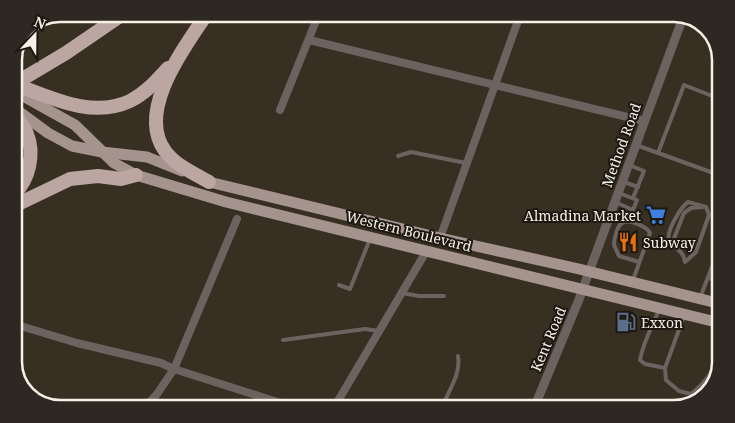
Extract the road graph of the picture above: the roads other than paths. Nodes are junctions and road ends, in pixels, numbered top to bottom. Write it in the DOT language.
graph roads {
  1 [pos="517,22"];
  2 [pos="110,23"];
  3 [pos="201,23"];
  4 [pos="316,23"];
  5 [pos="681,23"];
  6 [pos="309,40"];
  7 [pos="175,60"];
  8 [pos="23,79"];
  9 [pos="494,86"];
  10 [pos="23,87"];
  11 [pos="712,95"];
  12 [pos="23,96"];
  13 [pos="280,110"];
  14 [pos="23,115"];
  15 [pos="644,121"];
  16 [pos="23,128"];
  17 [pos="636,145"];
  18 [pos="102,152"];
  19 [pos="658,153"];
  20 [pos="398,156"];
  21 [pos="466,163"];
  22 [pos="628,165"];
  23 [pos="712,172"];
  24 [pos="136,175"];
  25 [pos="209,182"];
  26 [pos="622,182"];
  27 [pos="23,183"];
  28 [pos="638,187"];
  29 [pos="618,192"];
  30 [pos="633,198"];
  31 [pos="23,202"];
  32 [pos="615,202"];
  33 [pos="706,207"];
  34 [pos="237,219"];
  35 [pos="608,221"];
  36 [pos="620,226"];
  37 [pos="371,236"];
  38 [pos="602,236"];
  39 [pos="440,238"];
  40 [pos="614,241"];
  41 [pos="427,250"];
  42 [pos="639,262"];
  43 [pos="712,267"];
  44 [pos="708,278"];
  45 [pos="712,279"];
  46 [pos="586,281"];
  47 [pos="632,282"];
  48 [pos="339,285"];
  49 [pos="402,293"];
  50 [pos="444,296"];
  51 [pos="700,299"];
  52 [pos="712,302"];
  53 [pos="659,308"];
  54 [pos="685,314"];
  55 [pos="712,321"];
  56 [pos="23,327"];
  57 [pos="379,331"];
  58 [pos="283,340"];
  59 [pos="458,356"];
  60 [pos="174,368"];
  61 [pos="665,368"];
  62 [pos="711,370"];
  63 [pos="152,400"];
  64 [pos="272,400"];
  65 [pos="339,400"];
  66 [pos="445,400"];
  67 [pos="537,400"];
  1 -- 9 [label="street"];
  2 -- 8 [label="highway"];
  3 -- 7 [label="highway"];
  4 -- 6 [label="street"];
  5 -- 15 [label="street, Method Road"];
  6 -- 9 [label="street"];
  6 -- 13 [label="street"];
  7 -- 10 [label="highway"];
  7 -- 25 [label="highway"];
  9 -- 15 [label="street"];
  9 -- 21 [label="street"];
  11 -- 19 [label="lane"];
  12 -- 18 [label="main road, Western Boulevard"];
  14 -- 18 [label="main road, Western Boulevard"];
  15 -- 17 [label="street, Method Road"];
  16 -- 27 [label="highway"];
  17 -- 19 [label="lane"];
  17 -- 22 [label="street, Method Road"];
  18 -- 24 [label="main road, Western Boulevard"];
  18 -- 25 [label="main road, Western Boulevard"];
  19 -- 23 [label="lane"];
  20 -- 21 [label="lane"];
  21 -- 39 [label="street"];
  22 -- 26 [label="street, Method Road"];
  22 -- 28 [label="lane"];
  24 -- 31 [label="highway"];
  24 -- 37 [label="main road, Western Boulevard"];
  25 -- 39 [label="main road, Western Boulevard"];
  26 -- 28 [label="lane"];
  26 -- 29 [label="street, Method Road"];
  28 -- 30 [label="lane"];
  29 -- 30 [label="lane"];
  29 -- 32 [label="street, Method Road"];
  30 -- 32 [label="lane"];
  32 -- 35 [label="street, Method Road"];
  33 -- 33 [label="lane"];
  34 -- 60 [label="street"];
  35 -- 36 [label="lane"];
  35 -- 38 [label="street, Method Road"];
  36 -- 40 [label="lane"];
  36 -- 42 [label="lane"];
  37 -- 41 [label="main road, Western Boulevard"];
  37 -- 48 [label="lane"];
  38 -- 40 [label="lane"];
  38 -- 46 [label="street, Method Road"];
  39 -- 46 [label="main road, Western Boulevard"];
  40 -- 42 [label="lane"];
  41 -- 46 [label="main road, Western Boulevard"];
  41 -- 49 [label="street"];
  42 -- 47 [label="lane"];
  43 -- 44 [label="lane"];
  44 -- 45 [label="lane"];
  44 -- 51 [label="lane"];
  46 -- 47 [label="main road, Western Boulevard"];
  46 -- 53 [label="main road, Western Boulevard"];
  46 -- 67 [label="street, Kent Road"];
  47 -- 51 [label="main road, Western Boulevard"];
  49 -- 50 [label="lane"];
  49 -- 57 [label="street"];
  51 -- 52 [label="main road, Western Boulevard"];
  53 -- 54 [label="main road, Western Boulevard"];
  53 -- 61 [label="lane"];
  54 -- 55 [label="main road, Western Boulevard"];
  54 -- 61 [label="lane"];
  56 -- 60 [label="street"];
  57 -- 58 [label="lane"];
  57 -- 65 [label="street"];
  59 -- 66 [label="lane"];
  60 -- 63 [label="street"];
  60 -- 64 [label="street"];
  61 -- 62 [label="lane"];
}
